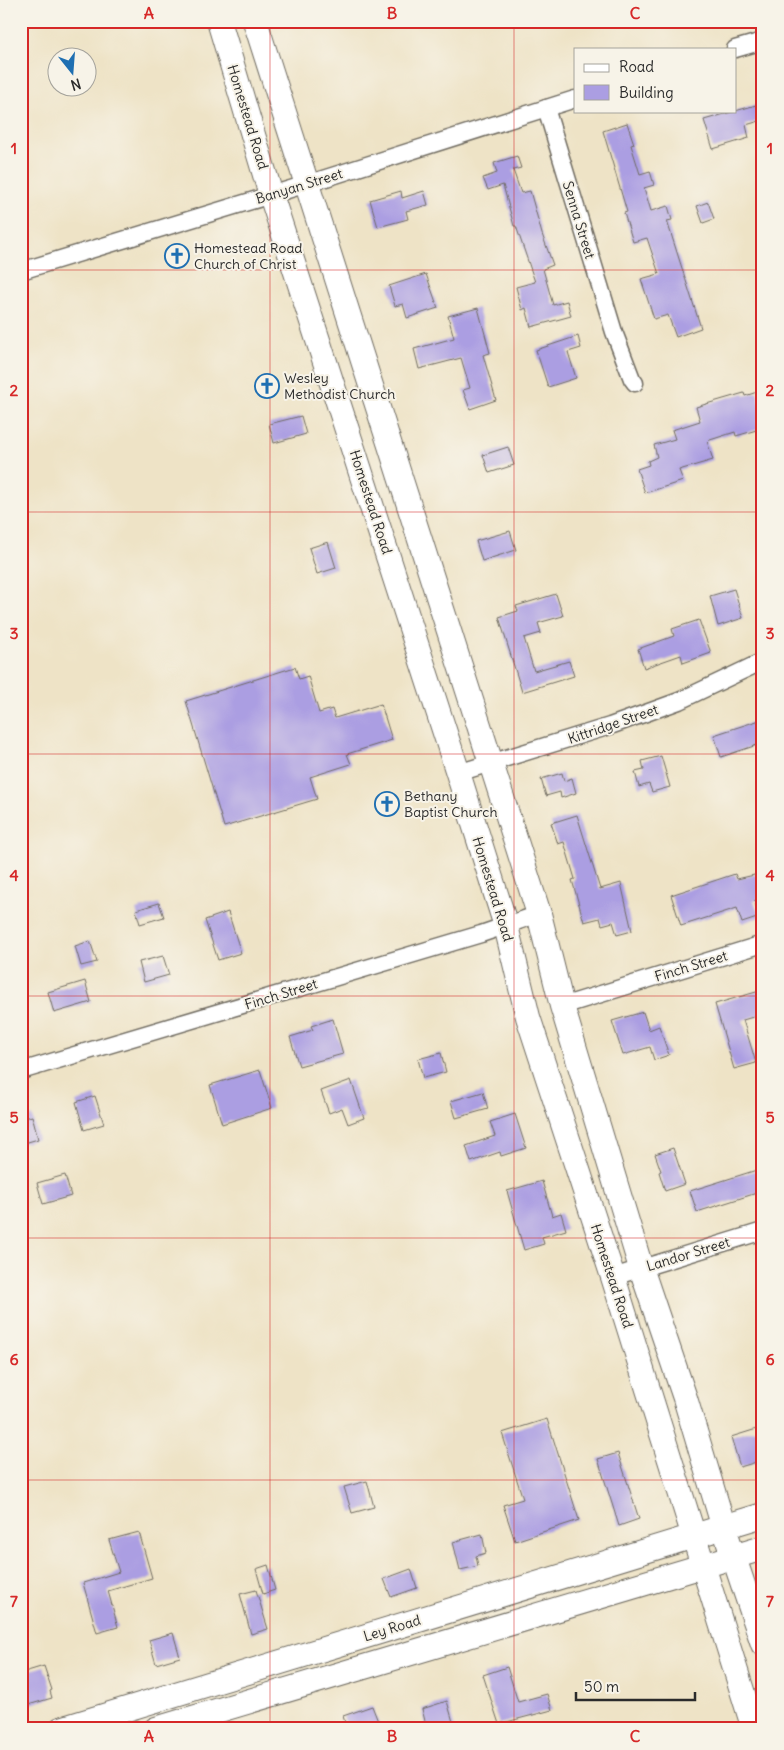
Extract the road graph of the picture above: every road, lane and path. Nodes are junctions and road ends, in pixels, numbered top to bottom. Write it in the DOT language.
graph roads {
  1 [pos="219,21"];
  2 [pos="255,21"];
  3 [pos="763,41"];
  4 [pos="736,49"];
  5 [pos="574,99"];
  6 [pos="546,108"];
  7 [pos="307,184"];
  8 [pos="271,195"];
  9 [pos="21,271"];
  10 [pos="636,383"];
  11 [pos="385,428"];
  12 [pos="350,438"];
  13 [pos="447,622"];
  14 [pos="414,632"];
  15 [pos="763,661"];
  16 [pos="491,762"];
  17 [pos="458,773"];
  18 [pos="539,914"];
  19 [pos="506,926"];
  20 [pos="763,944"];
  21 [pos="562,1006"];
  22 [pos="21,1071"];
  23 [pos="763,1231"];
  24 [pos="641,1268"];
  25 [pos="613,1277"];
  26 [pos="763,1515"];
  27 [pos="724,1528"];
  28 [pos="694,1536"];
  29 [pos="763,1548"];
  30 [pos="734,1557"];
  31 [pos="703,1566"];
  32 [pos="380,1632"];
  33 [pos="763,1644"];
  34 [pos="386,1660"];
  35 [pos="205,1685"];
  36 [pos="212,1712"];
  37 [pos="61,1729"];
  38 [pos="156,1729"];
  39 [pos="754,1729"];
  1 -- 8 [label="main road, Homestead Road"];
  2 -- 7 [label="main road"];
  3 -- 4 [label="street"];
  5 -- 6 [label="street, Banyan Street"];
  6 -- 7 [label="street, Banyan Street"];
  6 -- 10 [label="street, Senna Street"];
  7 -- 8 [label="street, Banyan Street"];
  7 -- 11 [label="main road"];
  8 -- 9 [label="street, Banyan Street"];
  8 -- 12 [label="main road, Homestead Road"];
  11 -- 12 [label="main road"];
  11 -- 13 [label="main road"];
  12 -- 14 [label="main road, Homestead Road"];
  13 -- 14 [label="main road"];
  13 -- 16 [label="main road"];
  14 -- 17 [label="main road, Homestead Road"];
  15 -- 16 [label="street, Kittridge Street"];
  16 -- 17 [label="street, Kittridge Street"];
  16 -- 18 [label="main road"];
  17 -- 19 [label="main road, Homestead Road"];
  18 -- 19 [label="street, Finch Street"];
  18 -- 21 [label="main road"];
  19 -- 22 [label="street, Finch Street"];
  19 -- 25 [label="main road, Homestead Road"];
  20 -- 21 [label="street, Finch Street"];
  21 -- 24 [label="main road"];
  23 -- 24 [label="street, Landor Street"];
  24 -- 25 [label="street, Landor Street"];
  24 -- 27 [label="main road"];
  25 -- 28 [label="main road, Homestead Road"];
  26 -- 27 [label="main road, Ley Road"];
  27 -- 28 [label="main road, Ley Road"];
  27 -- 30 [label="main road"];
  28 -- 31 [label="main road, Homestead Road"];
  28 -- 32 [label="main road, Ley Road"];
  29 -- 30 [label="main road, Ley Road"];
  30 -- 31 [label="main road, Ley Road"];
  30 -- 33 [label="main road"];
  31 -- 34 [label="main road, Ley Road"];
  31 -- 39 [label="main road, Homestead Road"];
  32 -- 34 [label="main road"];
  32 -- 35 [label="main road, Ley Road"];
  34 -- 36 [label="main road, Ley Road"];
  35 -- 36 [label="main road"];
  35 -- 37 [label="main road, Ley Road"];
  36 -- 38 [label="main road, Ley Road"];
}
